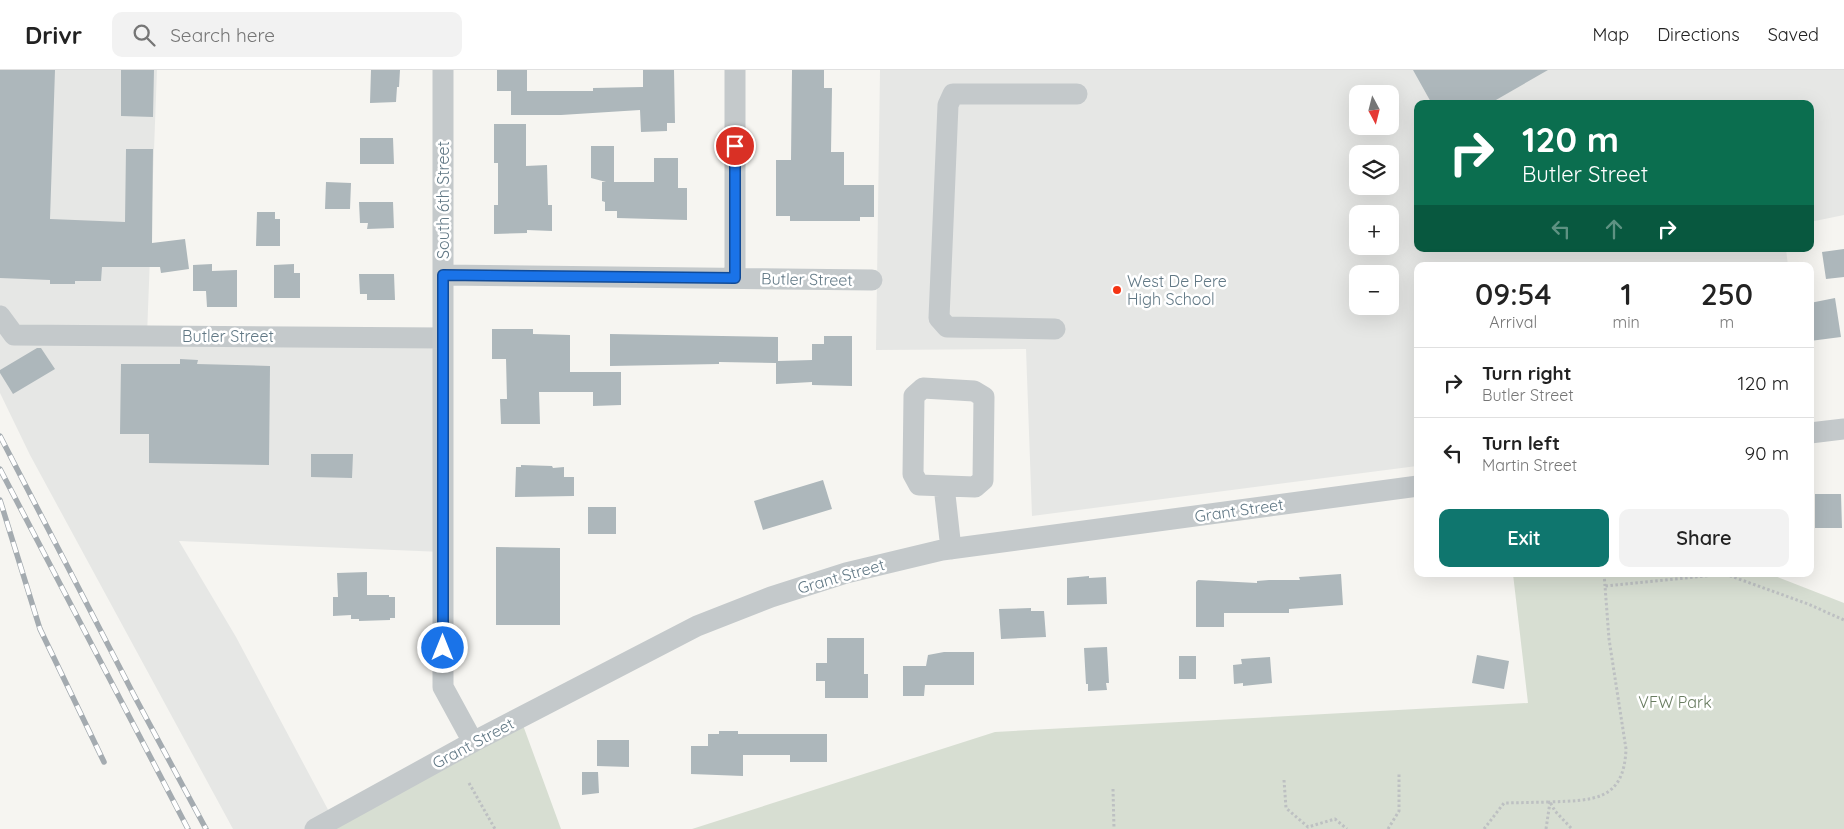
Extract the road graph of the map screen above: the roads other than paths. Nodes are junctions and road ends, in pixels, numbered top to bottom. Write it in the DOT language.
graph roads {
  1 [pos="443,70"];
  2 [pos="735,70"];
  3 [pos="1077,94"];
  4 [pos="443,275"];
  5 [pos="735,278"];
  6 [pos="872,280"];
  7 [pos="0,316"];
  8 [pos="1055,330"];
  9 [pos="443,338"];
  10 [pos="1844,429"];
  11 [pos="1814,433"];
  12 [pos="944,486"];
  13 [pos="1414,487"];
  14 [pos="951,549"];
  15 [pos="472,742"];
  16 [pos="315,829"];
  1 -- 4 [label="street, South 6th Street"];
  2 -- 5 [label="street"];
  3 -- 8 [label="street"];
  4 -- 5 [label="street, Butler Street"];
  4 -- 9 [label="street, South 6th Street"];
  5 -- 6 [label="street, Butler Street"];
  7 -- 9 [label="street, Butler Street"];
  9 -- 15 [label="street, South 6th Street"];
  10 -- 11 [label="street"];
  12 -- 12 [label="street"];
  12 -- 14 [label="street"];
  13 -- 14 [label="street, Grant Street"];
  14 -- 15 [label="street, Grant Street"];
  15 -- 16 [label="street, Grant Street"];
}
